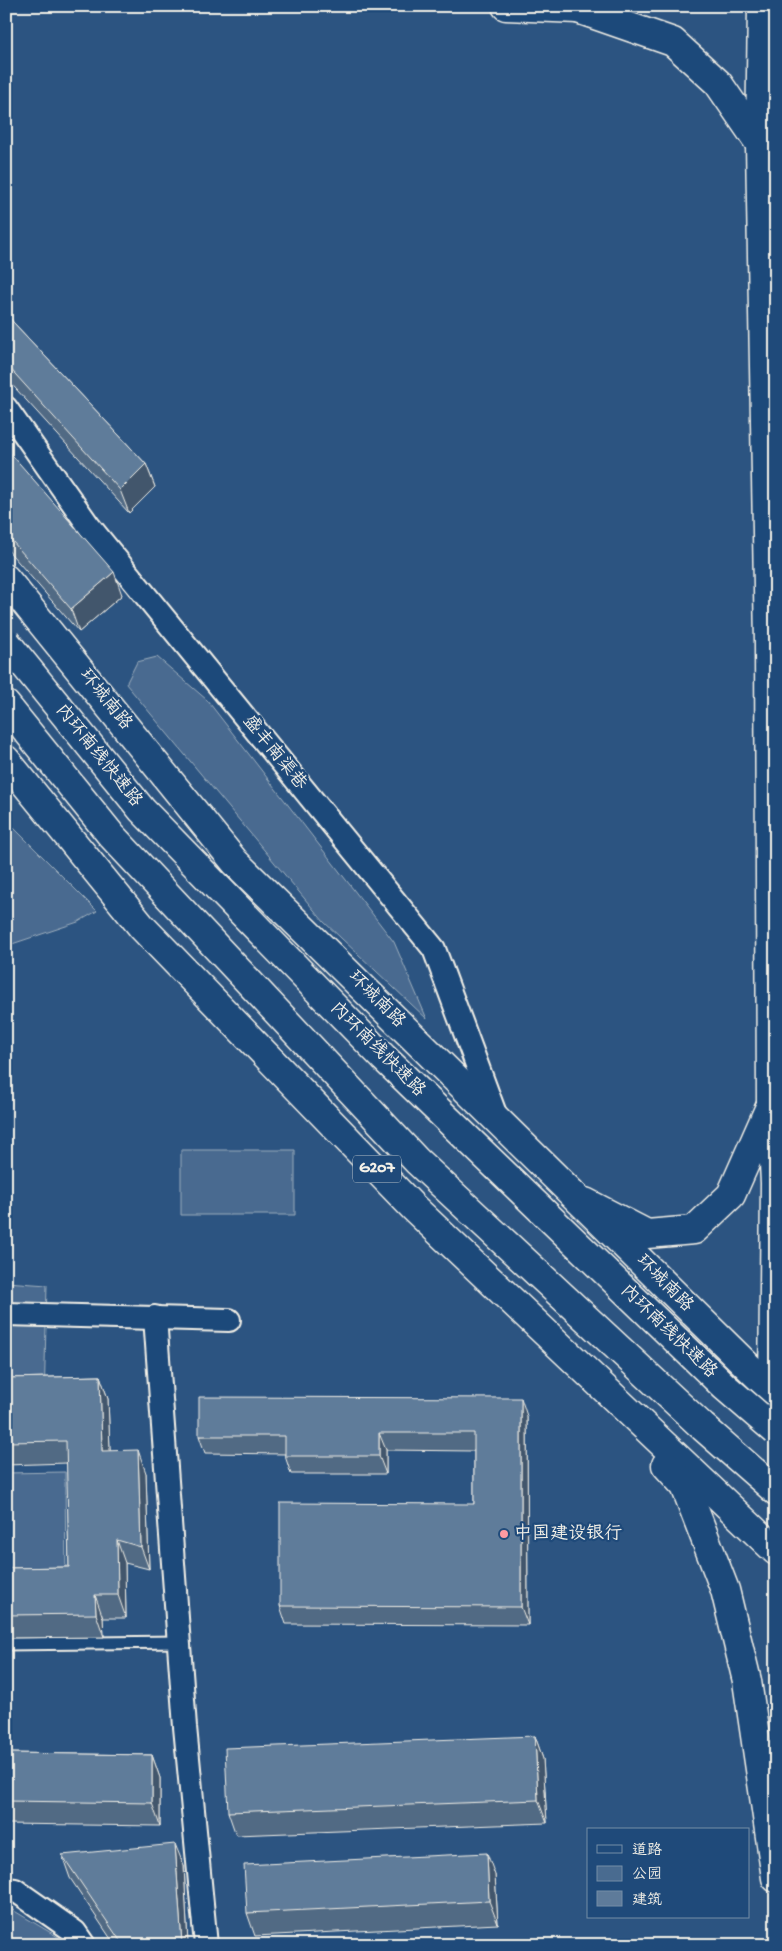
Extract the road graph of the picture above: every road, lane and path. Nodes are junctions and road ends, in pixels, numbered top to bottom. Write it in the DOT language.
graph roads {
  1 [pos="506,6"];
  2 [pos="609,6"];
  3 [pos="762,6"];
  4 [pos="578,9"];
  5 [pos="760,144"];
  6 [pos="6,408"];
  7 [pos="6,579"];
  8 [pos="6,642"];
  9 [pos="6,705"];
  10 [pos="6,760"];
  11 [pos="771,1103"];
  12 [pos="498,1121"];
  13 [pos="576,1198"];
  14 [pos="6,1314"];
  15 [pos="156,1317"];
  16 [pos="229,1320"];
  17 [pos="555,1341"];
  18 [pos="774,1393"];
  19 [pos="776,1432"];
  20 [pos="776,1439"];
  21 [pos="776,1491"];
  22 [pos="776,1551"];
  23 [pos="180,1642"];
  24 [pos="6,1644"];
  25 [pos="776,1878"];
  26 [pos="6,1889"];
  27 [pos="84,1945"];
  28 [pos="206,1945"];
  1 -- 4 [label="main road"];
  2 -- 4 [label="main road"];
  3 -- 5 [label="main road"];
  4 -- 5 [label="main road"];
  5 -- 11 [label="main road"];
  6 -- 12 [label="street, 盛丰南渠巷"];
  7 -- 12 [label="main road, 环城南路"];
  8 -- 19 [label="main road, 内环南线快速路, bridge"];
  9 -- 21 [label="main road, G207"];
  10 -- 17 [label="main road, G207"];
  11 -- 13 [label="main road"];
  11 -- 18 [label="main road"];
  12 -- 13 [label="main road, 环城南路"];
  13 -- 18 [label="main road, 环城南路"];
  14 -- 15 [label="street"];
  15 -- 16 [label="street"];
  15 -- 23 [label="street"];
  17 -- 22 [label="main road, G207"];
  17 -- 25 [label="main road"];
  18 -- 20 [label="main road"];
  23 -- 24 [label="lane"];
  23 -- 28 [label="street"];
  26 -- 27 [label="street"];
}
